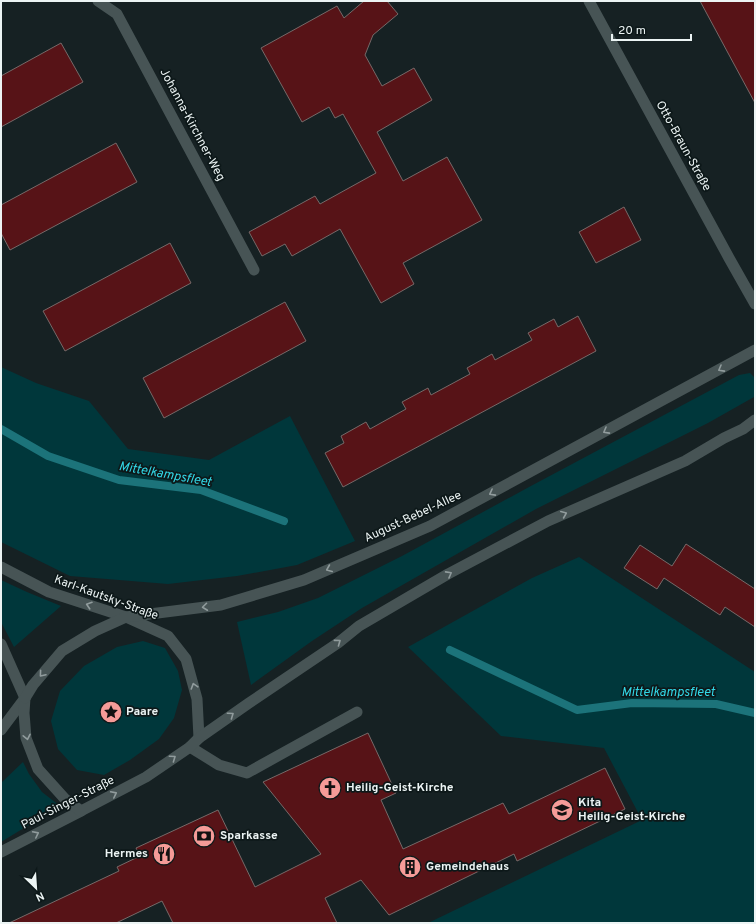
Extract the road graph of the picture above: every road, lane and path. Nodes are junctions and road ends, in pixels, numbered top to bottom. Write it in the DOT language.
graph roads {
  1 [pos="98,1"];
  2 [pos="589,1"];
  3 [pos="254,270"];
  4 [pos="755,304"];
  5 [pos="755,350"];
  6 [pos="755,420"];
  7 [pos="1,567"];
  8 [pos="126,617"];
  9 [pos="1,644"];
  10 [pos="25,698"];
  11 [pos="357,712"];
  12 [pos="1,730"];
  13 [pos="199,738"];
  14 [pos="190,747"];
  15 [pos="81,811"];
  16 [pos="1,852"];
  1 -- 3 [label="street, Johanna-Kirchner-Weg"];
  2 -- 4 [label="street, Otto-Braun-Straße"];
  5 -- 8 [label="street, August-Bebel-Allee, one-way"];
  13 -- 6 [label="street, one-way"];
  8 -- 7 [label="street, Karl-Kautsky-Straße, one-way"];
  8 -- 10 [label="street, August-Bebel-Allee, one-way"];
  13 -- 8 [label="street, Karl-Kautsky-Straße, one-way"];
  9 -- 10 [label="street"];
  10 -- 12 [label="street"];
  10 -- 15 [label="street, one-way"];
  11 -- 14 [label="street"];
  13 -- 14 [label="street"];
  15 -- 14 [label="street, Paul-Singer-Straße, one-way"];
  16 -- 15 [label="street, Paul-Singer-Straße, one-way"];
}
